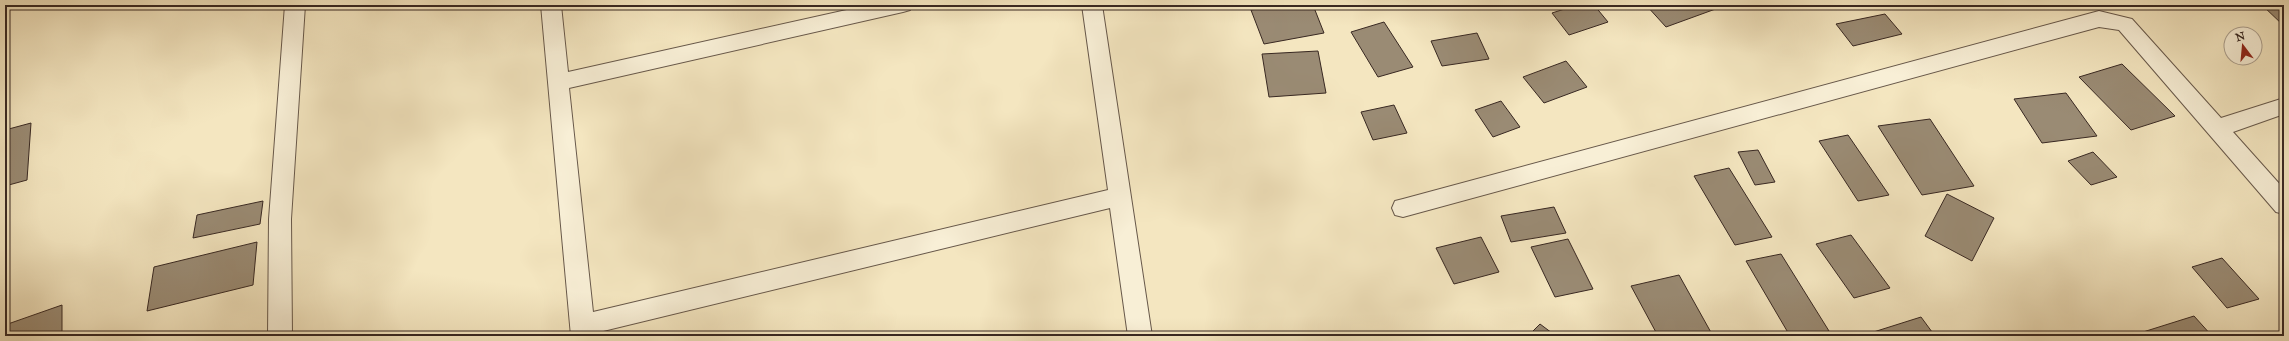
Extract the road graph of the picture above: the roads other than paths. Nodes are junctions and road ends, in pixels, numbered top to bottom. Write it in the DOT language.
graph roads {
  1 [pos="295,5"];
  2 [pos="551,5"];
  3 [pos="903,5"];
  4 [pos="1092,5"];
  5 [pos="558,82"];
  6 [pos="2284,106"];
  7 [pos="2218,128"];
  8 [pos="1119,197"];
  9 [pos="2284,205"];
  10 [pos="1403,208"];
  11 [pos="583,331"];
  12 [pos="280,336"];
  13 [pos="1140,336"];
  1 -- 12 [label="street"];
  2 -- 5 [label="street"];
  3 -- 5 [label="street"];
  4 -- 8 [label="street"];
  5 -- 11 [label="street"];
  6 -- 7 [label="street"];
  7 -- 9 [label="street"];
  7 -- 10 [label="street"];
  8 -- 11 [label="street"];
  8 -- 13 [label="street"];
}
